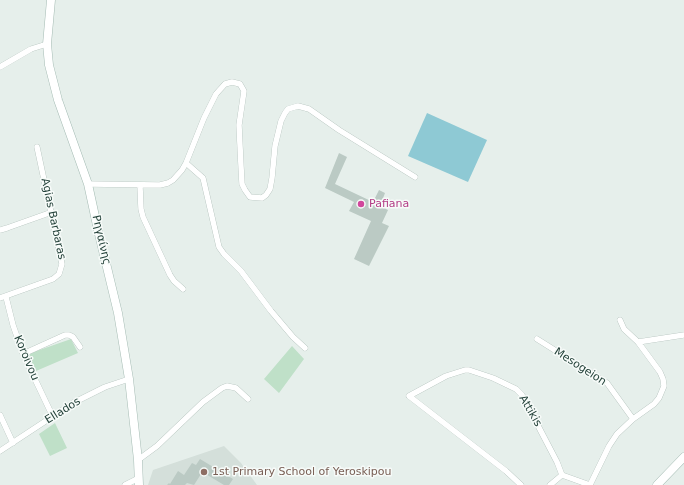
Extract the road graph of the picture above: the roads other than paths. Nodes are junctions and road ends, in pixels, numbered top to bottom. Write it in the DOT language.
graph roads {
  1 [pos="51,0"];
  2 [pos="47,44"];
  3 [pos="0,66"];
  4 [pos="37,147"];
  5 [pos="186,163"];
  6 [pos="415,177"];
  7 [pos="88,184"];
  8 [pos="140,186"];
  9 [pos="52,212"];
  10 [pos="0,230"];
  11 [pos="183,289"];
  12 [pos="3,298"];
  13 [pos="620,320"];
  14 [pos="684,334"];
  15 [pos="537,339"];
  16 [pos="638,342"];
  17 [pos="80,347"];
  18 [pos="305,348"];
  19 [pos="23,354"];
  20 [pos="129,379"];
  21 [pos="248,400"];
  22 [pos="0,415"];
  23 [pos="53,417"];
  24 [pos="633,418"];
  25 [pos="14,442"];
  26 [pos="0,451"];
  27 [pos="684,457"];
  28 [pos="138,460"];
  29 [pos="562,475"];
  30 [pos="139,482"];
  31 [pos="125,485"];
  32 [pos="521,485"];
  33 [pos="550,485"];
  34 [pos="590,485"];
  35 [pos="657,485"];
  1 -- 2 [label="street, Ρηγαίνης"];
  2 -- 3 [label="street"];
  2 -- 7 [label="street, Ρηγαίνης"];
  4 -- 9 [label="street, Agias Barbaras"];
  5 -- 6 [label="street"];
  5 -- 8 [label="street"];
  5 -- 18 [label="street"];
  7 -- 8 [label="street"];
  7 -- 20 [label="street, Ρηγαίνης"];
  8 -- 11 [label="street"];
  9 -- 10 [label="street"];
  9 -- 12 [label="street, Agias Barbaras"];
  12 -- 19 [label="street, Koroivou"];
  13 -- 16 [label="street"];
  14 -- 16 [label="street"];
  15 -- 24 [label="street, Mesogeion"];
  16 -- 24 [label="street"];
  17 -- 19 [label="street"];
  19 -- 23 [label="street, Koroivou"];
  20 -- 23 [label="street, Ellados"];
  20 -- 28 [label="street, Ρηγαίνης"];
  21 -- 28 [label="street"];
  22 -- 25 [label="street"];
  23 -- 25 [label="street, Ellados"];
  24 -- 34 [label="street"];
  25 -- 26 [label="street, Ellados"];
  27 -- 35 [label="street"];
  28 -- 30 [label="street, Ρηγαίνης"];
  29 -- 32 [label="street, Attikis"];
  29 -- 33 [label="street"];
  29 -- 34 [label="street"];
  30 -- 31 [label="street"];
}
